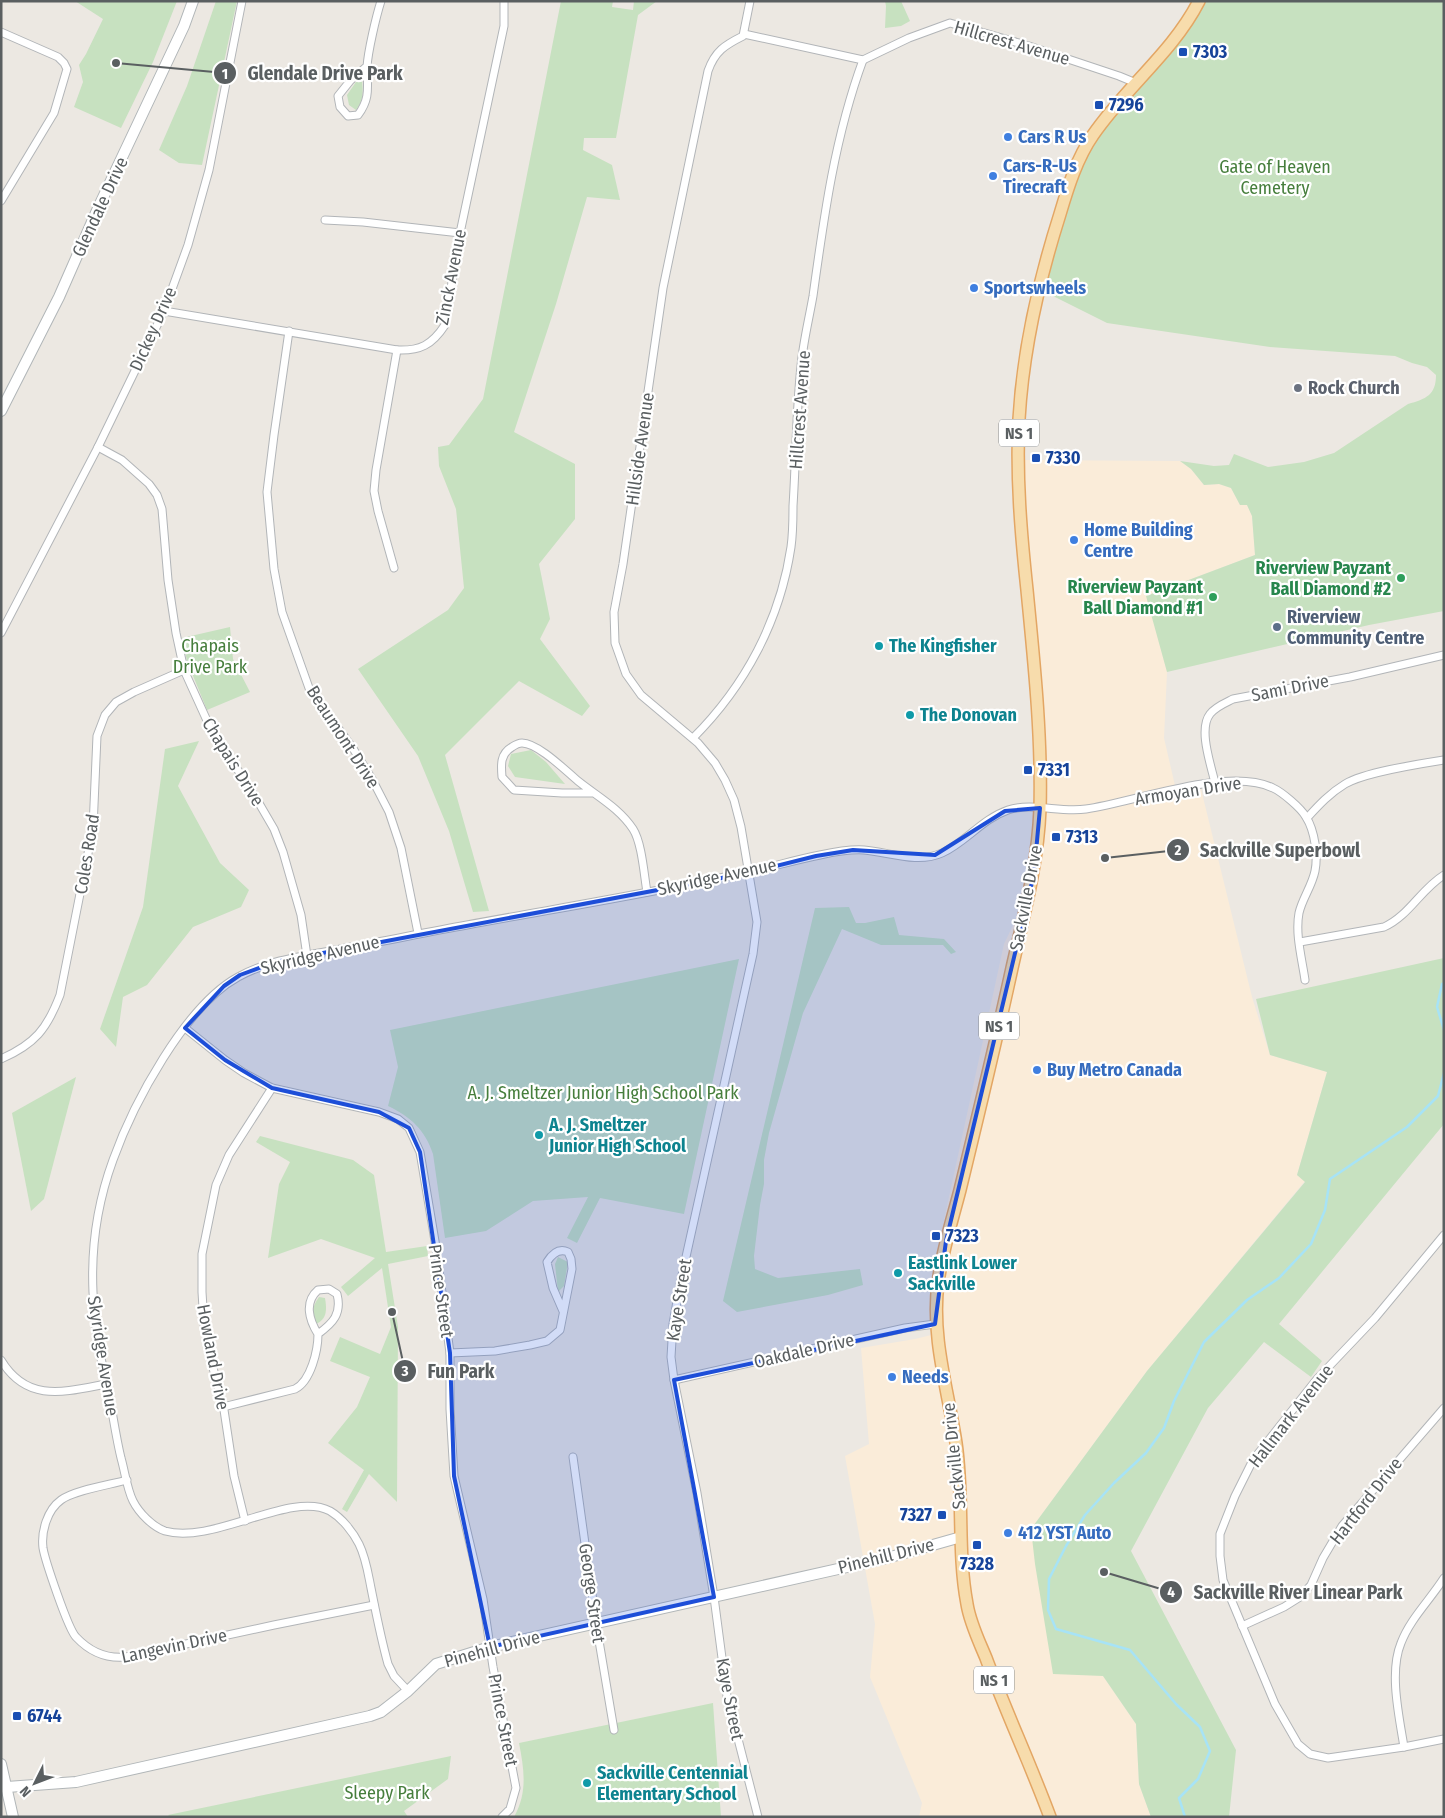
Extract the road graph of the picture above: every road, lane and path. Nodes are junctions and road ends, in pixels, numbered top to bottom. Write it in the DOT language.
graph roads {
  1 [pos="193,1"];
  2 [pos="242,1"];
  3 [pos="381,1"];
  4 [pos="504,1"];
  5 [pos="750,1"];
  6 [pos="1200,1"];
  7 [pos="1,32"];
  8 [pos="744,34"];
  9 [pos="863,60"];
  10 [pos="367,66"];
  11 [pos="1136,83"];
  12 [pos="1,201"];
  13 [pos="324,220"];
  14 [pos="460,233"];
  15 [pos="164,311"];
  16 [pos="290,332"];
  17 [pos="397,350"];
  18 [pos="1,411"];
  19 [pos="98,447"];
  20 [pos="394,568"];
  21 [pos="1,633"];
  22 [pos="1444,655"];
  23 [pos="184,670"];
  24 [pos="693,738"];
  25 [pos="1444,760"];
  26 [pos="1215,782"];
  27 [pos="593,793"];
  28 [pos="1040,808"];
  29 [pos="1307,818"];
  30 [pos="748,873"];
  31 [pos="1444,875"];
  32 [pos="647,892"];
  33 [pos="418,933"];
  34 [pos="1300,942"];
  35 [pos="307,956"];
  36 [pos="1305,980"];
  37 [pos="185,1028"];
  38 [pos="1,1059"];
  39 [pos="272,1088"];
  40 [pos="1444,1235"];
  41 [pos="564,1311"];
  42 [pos="935,1324"];
  43 [pos="318,1334"];
  44 [pos="450,1354"];
  45 [pos="1,1360"];
  46 [pos="674,1380"];
  47 [pos="106,1384"];
  48 [pos="223,1407"];
  49 [pos="1444,1408"];
  50 [pos="573,1457"];
  51 [pos="127,1480"];
  52 [pos="245,1521"];
  53 [pos="961,1537"];
  54 [pos="1444,1578"];
  55 [pos="714,1597"];
  56 [pos="374,1605"];
  57 [pos="596,1623"];
  58 [pos="1242,1626"];
  59 [pos="490,1647"];
  60 [pos="408,1691"];
  61 [pos="614,1730"];
  62 [pos="1444,1739"];
  63 [pos="1404,1747"];
  64 [pos="1,1764"];
  65 [pos="7,1787"];
  66 [pos="13,1817"];
  67 [pos="502,1817"];
  68 [pos="758,1817"];
  69 [pos="1050,1817"];
  1 -- 18 [label="street, Glendale Drive"];
  2 -- 15 [label="street, Dickey Drive"];
  3 -- 10 [label="street"];
  4 -- 14 [label="street, Zinck Avenue"];
  5 -- 8 [label="street"];
  6 -- 11 [label="main road, Sackville Drive / NS 1"];
  7 -- 12 [label="street"];
  8 -- 9 [label="street"];
  8 -- 24 [label="street, Hillside Avenue"];
  9 -- 11 [label="street, Hillcrest Avenue"];
  9 -- 24 [label="street, Hillcrest Avenue"];
  10 -- 10 [label="street"];
  11 -- 28 [label="main road, Sackville Drive / NS 1"];
  13 -- 14 [label="street"];
  14 -- 17 [label="street, Zinck Avenue"];
  15 -- 16 [label="street, Zinck Avenue"];
  15 -- 19 [label="street, Dickey Drive"];
  16 -- 17 [label="street, Zinck Avenue"];
  16 -- 33 [label="street, Beaumont Drive"];
  17 -- 20 [label="street"];
  19 -- 21 [label="street, Dickey Drive"];
  19 -- 23 [label="street, Chapais Drive"];
  22 -- 26 [label="street, Sami Drive"];
  23 -- 35 [label="street, Chapais Drive"];
  23 -- 38 [label="street, Coles Road"];
  24 -- 30 [label="street, Hillside Avenue"];
  25 -- 29 [label="street"];
  26 -- 28 [label="street, Armoyan Drive"];
  26 -- 29 [label="street, Armoyan Drive"];
  27 -- 27 [label="street"];
  27 -- 32 [label="street"];
  28 -- 30 [label="street, Skyridge Avenue"];
  28 -- 42 [label="main road, Sackville Drive / NS 1"];
  29 -- 34 [label="street, Armoyan Drive"];
  30 -- 32 [label="street, Skyridge Avenue"];
  30 -- 46 [label="street, Kaye Street"];
  31 -- 34 [label="street"];
  32 -- 33 [label="street, Skyridge Avenue"];
  33 -- 35 [label="street, Skyridge Avenue"];
  34 -- 36 [label="street, Armoyan Drive"];
  35 -- 37 [label="street, Skyridge Avenue"];
  37 -- 39 [label="street, Prince Street"];
  37 -- 47 [label="street, Skyridge Avenue"];
  39 -- 44 [label="street, Prince Street"];
  39 -- 48 [label="street, Howland Drive"];
  40 -- 58 [label="street, Hallmark Avenue"];
  41 -- 41 [label="street"];
  41 -- 44 [label="street"];
  42 -- 46 [label="street, Oakdale Drive"];
  42 -- 53 [label="main road, Sackville Drive / NS 1"];
  43 -- 43 [label="street"];
  43 -- 48 [label="street"];
  44 -- 59 [label="street, Prince Street"];
  45 -- 47 [label="street"];
  46 -- 55 [label="street, Kaye Street"];
  47 -- 51 [label="street, Skyridge Avenue"];
  48 -- 52 [label="street, Howland Drive"];
  49 -- 58 [label="street, Hartford Drive"];
  50 -- 57 [label="street, George Street"];
  51 -- 52 [label="street, Skyridge Avenue"];
  51 -- 56 [label="street, Langevin Drive"];
  52 -- 56 [label="street, Skyridge Avenue"];
  53 -- 55 [label="street, Pinehill Drive"];
  53 -- 69 [label="main road, Sackville Drive / NS 1"];
  54 -- 63 [label="street"];
  55 -- 57 [label="street, Pinehill Drive"];
  55 -- 68 [label="street, Kaye Street"];
  56 -- 60 [label="street, Skyridge Avenue"];
  57 -- 59 [label="street, Pinehill Drive"];
  57 -- 61 [label="street, George Street"];
  58 -- 63 [label="street, Hallmark Avenue"];
  59 -- 60 [label="street, Pinehill Drive"];
  59 -- 67 [label="street, Prince Street"];
  60 -- 65 [label="street, Pinehill Drive"];
  62 -- 63 [label="street, Hallmark Avenue"];
  64 -- 65 [label="street"];
  65 -- 66 [label="street"];
}
